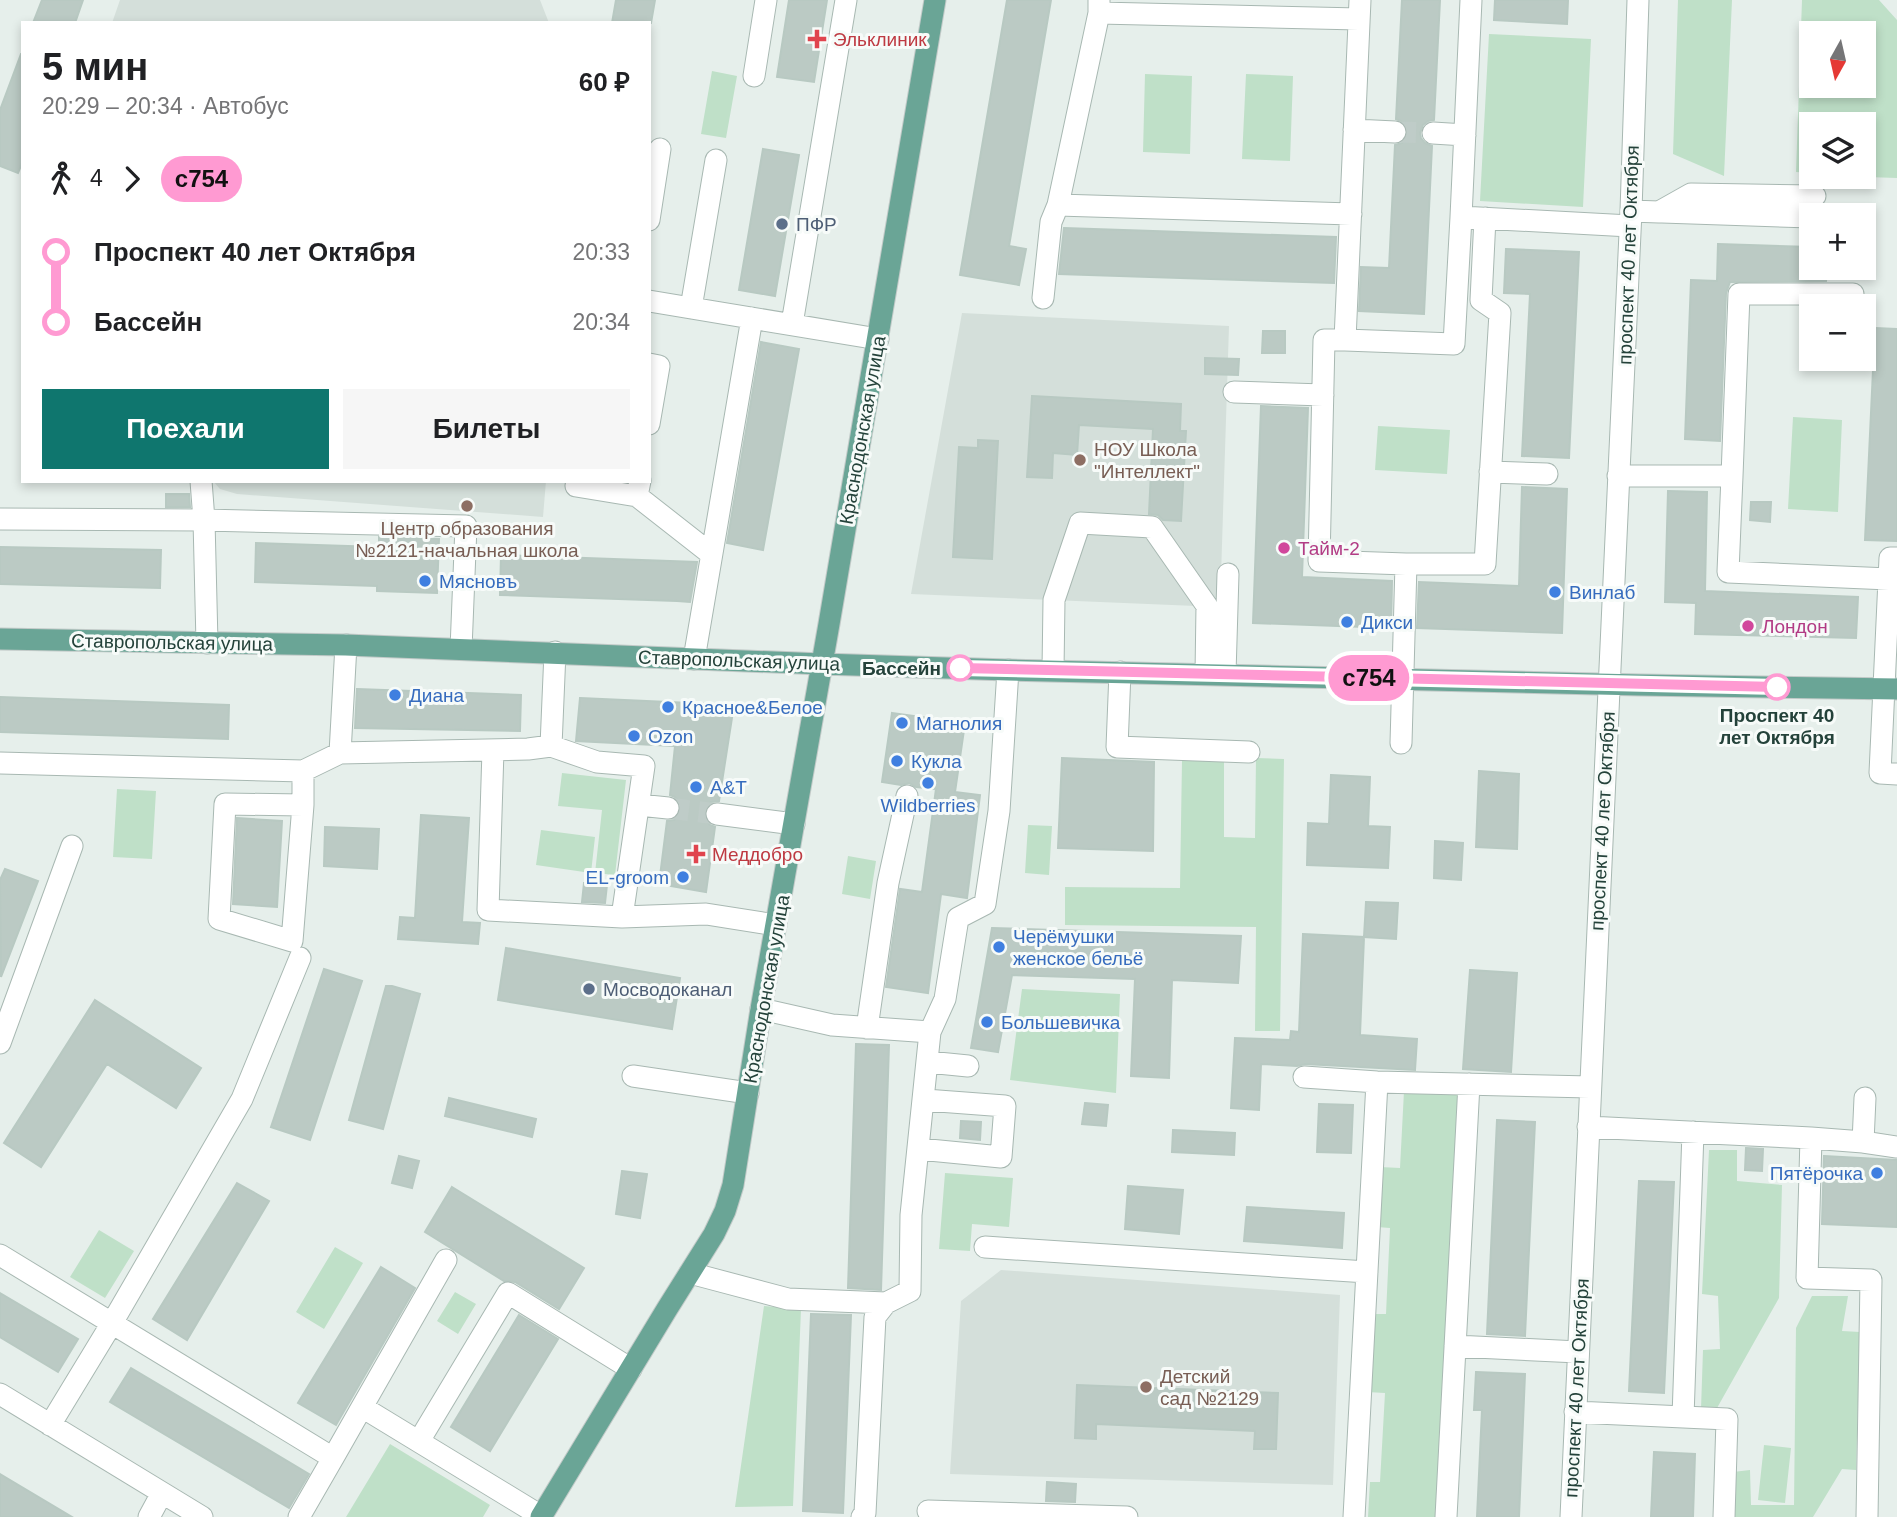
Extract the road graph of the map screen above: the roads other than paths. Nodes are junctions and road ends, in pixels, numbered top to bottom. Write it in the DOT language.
graph roads {
  1 [pos="766,0"];
  2 [pos="846,0"];
  3 [pos="935,0"];
  4 [pos="1471,0"];
  5 [pos="1638,0"];
  6 [pos="1099,7"];
  7 [pos="1360,9"];
  8 [pos="754,76"];
  9 [pos="1354,130"];
  10 [pos="1395,132"];
  11 [pos="1433,134"];
  12 [pos="1465,135"];
  13 [pos="660,149"];
  14 [pos="716,160"];
  15 [pos="1058,205"];
  16 [pos="1799,206"];
  17 [pos="651,207"];
  18 [pos="1351,214"];
  19 [pos="1461,217"];
  20 [pos="1485,218"];
  21 [pos="1630,218"];
  22 [pos="1799,294"];
  23 [pos="1044,298"];
  24 [pos="651,300"];
  25 [pos="691,308"];
  26 [pos="752,318"];
  27 [pos="792,324"];
  28 [pos="878,339"];
  29 [pos="1345,340"];
  30 [pos="651,364"];
  31 [pos="1234,392"];
  32 [pos="1323,396"];
  33 [pos="651,412"];
  34 [pos="1490,472"];
  35 [pos="1547,474"];
  36 [pos="1618,476"];
  37 [pos="1732,476"];
  38 [pos="201,483"];
  39 [pos="577,483"];
  40 [pos="638,489"];
  41 [pos="0,519"];
  42 [pos="204,520"];
  43 [pos="710,554"];
  44 [pos="1897,558"];
  45 [pos="1406,564"];
  46 [pos="1228,574"];
  47 [pos="1889,579"];
  48 [pos="0,639"];
  49 [pos="207,643"];
  50 [pos="346,645"];
  51 [pos="461,649"];
  52 [pos="555,652"];
  53 [pos="694,659"];
  54 [pos="822,664"];
  55 [pos="1008,670"];
  56 [pos="1053,670"];
  57 [pos="1120,672"];
  58 [pos="1215,674"];
  59 [pos="1403,679"];
  60 [pos="1608,684"];
  61 [pos="1891,688"];
  62 [pos="1401,743"];
  63 [pos="551,746"];
  64 [pos="493,750"];
  65 [pos="1249,752"];
  66 [pos="340,753"];
  67 [pos="0,763"];
  68 [pos="303,771"];
  69 [pos="1897,774"];
  70 [pos="907,796"];
  71 [pos="303,805"];
  72 [pos="639,805"];
  73 [pos="668,808"];
  74 [pos="717,814"];
  75 [pos="794,824"];
  76 [pos="72,846"];
  77 [pos="622,917"];
  78 [pos="776,925"];
  79 [pos="300,958"];
  80 [pos="761,1009"];
  81 [pos="867,1028"];
  82 [pos="930,1032"];
  83 [pos="0,1043"];
  84 [pos="928,1062"];
  85 [pos="968,1066"];
  86 [pos="633,1076"];
  87 [pos="1304,1077"];
  88 [pos="1472,1079"];
  89 [pos="1377,1082"];
  90 [pos="1590,1087"];
  91 [pos="748,1093"];
  92 [pos="1865,1098"];
  93 [pos="925,1100"];
  94 [pos="1588,1128"];
  95 [pos="1693,1132"];
  96 [pos="1811,1138"];
  97 [pos="1863,1142"];
  98 [pos="1897,1147"];
  99 [pos="919,1149"];
  100 [pos="985,1247"];
  101 [pos="0,1255"];
  102 [pos="446,1260"];
  103 [pos="1367,1272"];
  104 [pos="690,1273"];
  105 [pos="887,1303"];
  106 [pos="112,1323"];
  107 [pos="1455,1346"];
  108 [pos="1578,1352"];
  109 [pos="631,1368"];
  110 [pos="0,1394"];
  111 [pos="362,1407"];
  112 [pos="1575,1412"];
  113 [pos="1683,1417"];
  114 [pos="50,1425"];
  115 [pos="419,1441"];
  116 [pos="333,1458"];
  117 [pos="162,1493"];
  118 [pos="928,1511"];
  119 [pos="1043,1516"];
  120 [pos="149,1517"];
  121 [pos="202,1517"];
  122 [pos="299,1517"];
  123 [pos="541,1517"];
  124 [pos="862,1517"];
  125 [pos="1127,1517"];
  126 [pos="1354,1517"];
  127 [pos="1446,1517"];
  128 [pos="1570,1517"];
  129 [pos="1724,1517"];
  130 [pos="1867,1517"];
  1 -- 8 [label="street"];
  2 -- 27 [label="street"];
  3 -- 28 [label="main road, Краснодонская улица"];
  4 -- 12 [label="street"];
  5 -- 21 [label="street, проспект 40 лет Октября"];
  6 -- 7 [label="street"];
  6 -- 15 [label="street"];
  7 -- 9 [label="street"];
  9 -- 10 [label="street"];
  9 -- 18 [label="street"];
  11 -- 12 [label="street"];
  12 -- 19 [label="street"];
  13 -- 17 [label="street"];
  14 -- 25 [label="street"];
  15 -- 18 [label="street"];
  15 -- 23 [label="street"];
  16 -- 21 [label="street"];
  18 -- 29 [label="street"];
  19 -- 20 [label="street"];
  19 -- 29 [label="street"];
  20 -- 21 [label="street"];
  20 -- 34 [label="street"];
  21 -- 36 [label="street, проспект 40 лет Октября"];
  22 -- 37 [label="street"];
  24 -- 25 [label="street"];
  25 -- 26 [label="street"];
  26 -- 27 [label="street"];
  26 -- 43 [label="street"];
  27 -- 28 [label="street"];
  28 -- 54 [label="main road, Краснодонская улица"];
  29 -- 32 [label="street"];
  30 -- 33 [label="street"];
  31 -- 32 [label="street"];
  32 -- 45 [label="street"];
  34 -- 35 [label="street"];
  34 -- 45 [label="street"];
  36 -- 37 [label="street"];
  36 -- 60 [label="street, проспект 40 лет Октября"];
  37 -- 47 [label="street"];
  38 -- 42 [label="street"];
  39 -- 40 [label="street"];
  40 -- 43 [label="street"];
  41 -- 42 [label="street"];
  42 -- 49 [label="street"];
  42 -- 51 [label="street"];
  43 -- 53 [label="street"];
  44 -- 47 [label="street"];
  45 -- 59 [label="street"];
  46 -- 58 [label="street"];
  47 -- 61 [label="street"];
  48 -- 49 [label="main road, Ставропольская улица"];
  49 -- 50 [label="main road, Ставропольская улица"];
  50 -- 51 [label="main road, Ставропольская улица"];
  50 -- 66 [label="street"];
  51 -- 52 [label="main road, Ставропольская улица"];
  52 -- 53 [label="main road, Ставропольская улица"];
  52 -- 63 [label="street"];
  53 -- 54 [label="main road, Ставропольская улица"];
  54 -- 55 [label="main road, Ставропольская улица"];
  54 -- 75 [label="main road, Краснодонская улица"];
  55 -- 56 [label="main road, Ставропольская улица"];
  55 -- 82 [label="street"];
  56 -- 57 [label="main road, Ставропольская улица"];
  56 -- 58 [label="street"];
  57 -- 58 [label="main road, Ставропольская улица"];
  57 -- 65 [label="street"];
  58 -- 59 [label="main road, Ставропольская улица"];
  59 -- 60 [label="main road, Ставропольская улица"];
  59 -- 62 [label="street"];
  60 -- 61 [label="main road, Ставропольская улица"];
  60 -- 90 [label="street, проспект 40 лет Октября"];
  61 -- 69 [label="street"];
  63 -- 64 [label="street"];
  63 -- 72 [label="street"];
  64 -- 66 [label="street"];
  64 -- 77 [label="street"];
  66 -- 68 [label="street"];
  67 -- 68 [label="street"];
  68 -- 71 [label="street"];
  70 -- 81 [label="street"];
  71 -- 71 [label="street"];
  72 -- 73 [label="street"];
  72 -- 77 [label="street"];
  74 -- 75 [label="street"];
  75 -- 78 [label="main road, Краснодонская улица"];
  76 -- 83 [label="street"];
  77 -- 78 [label="street"];
  78 -- 80 [label="main road, Краснодонская улица"];
  79 -- 106 [label="street"];
  80 -- 81 [label="street"];
  80 -- 91 [label="main road, Краснодонская улица"];
  81 -- 82 [label="street"];
  82 -- 84 [label="street"];
  84 -- 85 [label="street"];
  84 -- 93 [label="street"];
  86 -- 91 [label="street"];
  87 -- 89 [label="street"];
  88 -- 89 [label="street"];
  88 -- 90 [label="street"];
  88 -- 107 [label="street"];
  89 -- 103 [label="street"];
  90 -- 94 [label="street, проспект 40 лет Октября"];
  91 -- 104 [label="main road, Краснодонская улица"];
  92 -- 97 [label="street"];
  93 -- 99 [label="street"];
  93 -- 99 [label="street"];
  94 -- 95 [label="street"];
  94 -- 108 [label="street, проспект 40 лет Октября"];
  95 -- 96 [label="street"];
  95 -- 113 [label="street"];
  96 -- 97 [label="street"];
  96 -- 130 [label="street"];
  97 -- 98 [label="street"];
  99 -- 105 [label="street"];
  100 -- 103 [label="street"];
  101 -- 106 [label="street"];
  102 -- 111 [label="street"];
  103 -- 126 [label="street"];
  104 -- 105 [label="street"];
  104 -- 109 [label="main road, Краснодонская улица"];
  105 -- 124 [label="street"];
  106 -- 114 [label="street"];
  106 -- 116 [label="street"];
  107 -- 108 [label="street"];
  107 -- 127 [label="street"];
  108 -- 112 [label="street, проспект 40 лет Октября"];
  109 -- 115 [label="street"];
  109 -- 123 [label="main road, Краснодонская улица"];
  110 -- 114 [label="street"];
  111 -- 115 [label="street"];
  111 -- 116 [label="street"];
  112 -- 113 [label="street"];
  112 -- 128 [label="street, проспект 40 лет Октября"];
  113 -- 129 [label="street"];
  114 -- 117 [label="street"];
  115 -- 123 [label="street"];
  116 -- 122 [label="street"];
  117 -- 120 [label="street"];
  117 -- 121 [label="street"];
  118 -- 119 [label="street"];
  119 -- 125 [label="street"];
}
